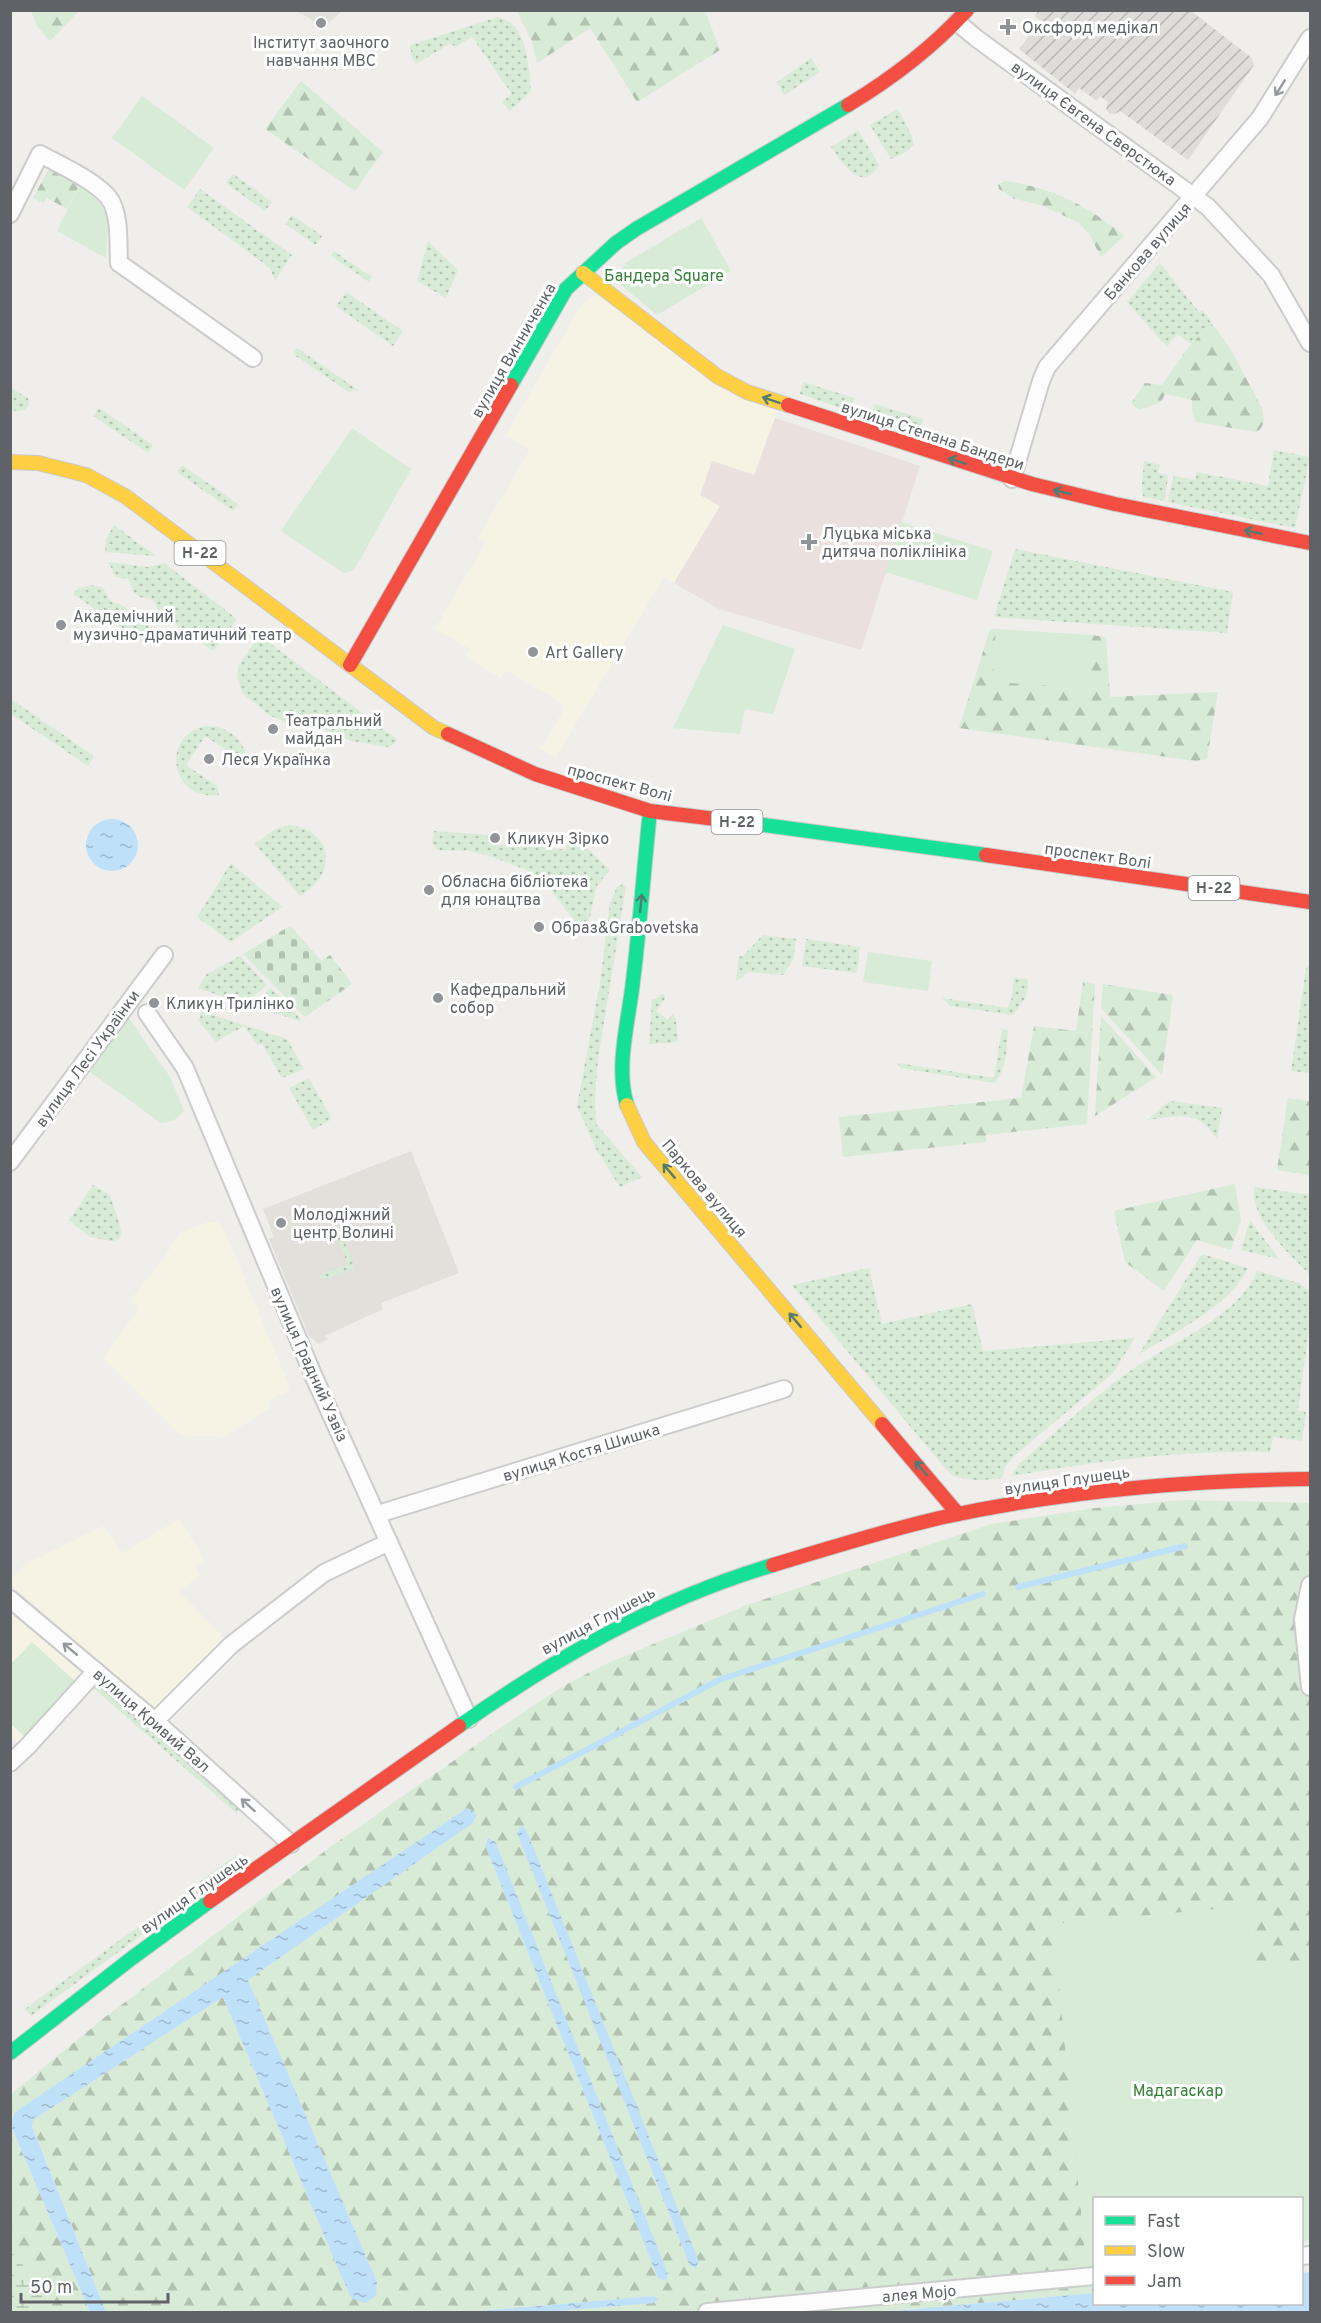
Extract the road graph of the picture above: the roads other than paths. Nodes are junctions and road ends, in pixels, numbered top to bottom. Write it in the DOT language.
graph roads {
  1 [pos="962,16"];
  2 [pos="1311,38"];
  3 [pos="1195,196"];
  4 [pos="10,214"];
  5 [pos="583,273"];
  6 [pos="1311,343"];
  7 [pos="253,358"];
  8 [pos="10,462"];
  9 [pos="1012,479"];
  10 [pos="1311,543"];
  11 [pos="350,666"];
  12 [pos="650,811"];
  13 [pos="1311,902"];
  14 [pos="164,955"];
  15 [pos="147,1013"];
  16 [pos="10,1162"];
  17 [pos="784,1389"];
  18 [pos="1311,1479"];
  19 [pos="378,1514"];
  20 [pos="958,1514"];
  21 [pos="389,1542"];
  22 [pos="1311,1585"];
  23 [pos="10,1599"];
  24 [pos="96,1671"];
  25 [pos="1311,1687"];
  26 [pos="469,1719"];
  27 [pos="155,1721"];
  28 [pos="10,1763"];
  29 [pos="291,1844"];
  30 [pos="10,2053"];
  31 [pos="1093,2276"];
  32 [pos="707,2313"];
  1 -- 3 [label="street, вулиця Євгена Сверстюка"];
  1 -- 5 [label="main road, вулиця Винниченка"];
  2 -- 3 [label="street, Банкова вулиця, one-way"];
  3 -- 6 [label="street, вулиця Євгена Сверстюка"];
  3 -- 9 [label="street, Банкова вулиця"];
  4 -- 7 [label="street"];
  9 -- 5 [label="main road, вулиця Степана Бандери, one-way"];
  5 -- 11 [label="main road, вулиця Винниченка"];
  8 -- 11 [label="main road, проспект Волі / Н-22"];
  10 -- 9 [label="main road, вулиця Степана Бандери, one-way"];
  11 -- 12 [label="main road, проспект Волі / Н-22"];
  12 -- 13 [label="main road, проспект Волі / Н-22"];
  20 -- 12 [label="main road, Паркова вулиця, one-way"];
  14 -- 16 [label="street, вулиця Лесі Українки"];
  15 -- 19 [label="street, вулиця Градний Узвіз"];
  17 -- 19 [label="street, вулиця Костя Шишка"];
  18 -- 20 [label="main road, вулиця Глушець"];
  19 -- 21 [label="street, вулиця Градний Узвіз"];
  20 -- 26 [label="main road, вулиця Глушець"];
  21 -- 26 [label="street, вулиця Градний Узвіз"];
  21 -- 27 [label="street"];
  22 -- 25 [label="street"];
  24 -- 23 [label="street, вулиця Кривий Вал, one-way"];
  24 -- 27 [label="street, вулиця Кривий Вал"];
  24 -- 28 [label="street"];
  26 -- 29 [label="main road, вулиця Глушець"];
  29 -- 27 [label="street, вулиця Кривий Вал, one-way"];
  29 -- 30 [label="main road, вулиця Глушець"];
  31 -- 32 [label="street, алея Mojo"];
}
